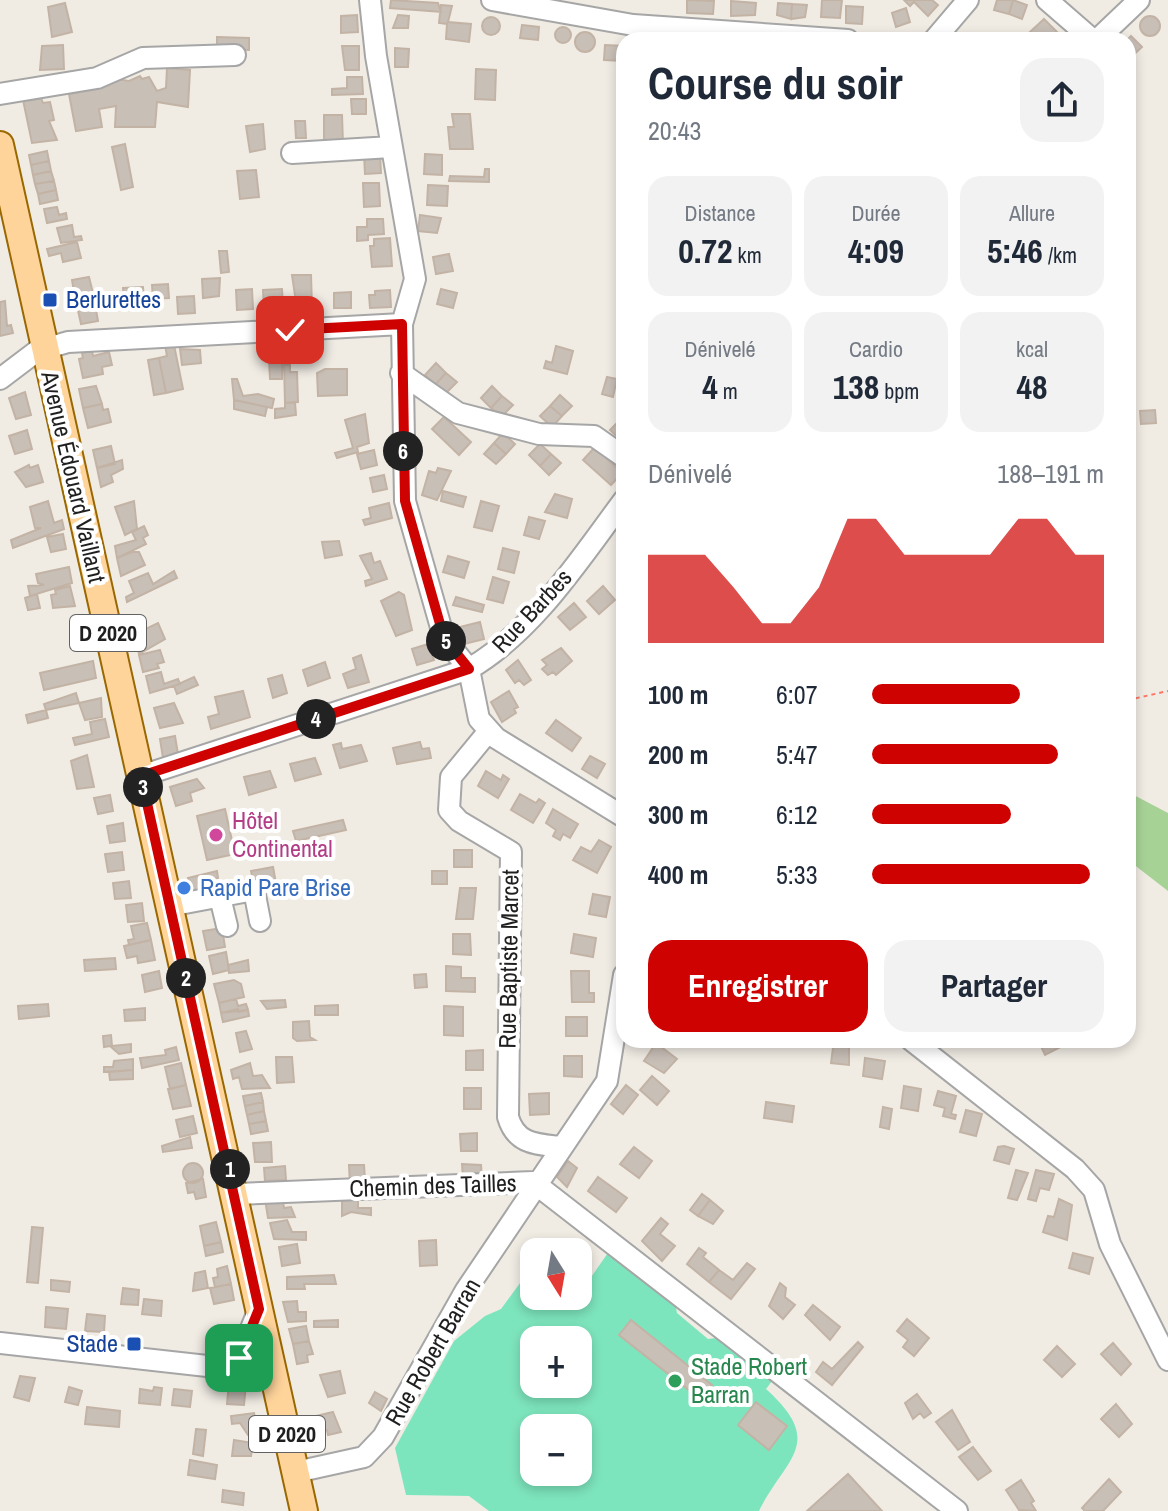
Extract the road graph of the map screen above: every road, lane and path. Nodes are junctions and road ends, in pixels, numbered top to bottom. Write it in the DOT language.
graph roads {
  1 [pos="370,0"];
  2 [pos="492,0"];
  3 [pos="968,0"];
  4 [pos="1047,0"];
  5 [pos="1139,0"];
  6 [pos="733,32"];
  7 [pos="941,32"];
  8 [pos="1085,32"];
  9 [pos="1104,32"];
  10 [pos="235,55"];
  11 [pos="0,94"];
  12 [pos="0,145"];
  13 [pos="391,147"];
  14 [pos="292,153"];
  15 [pos="402,324"];
  16 [pos="45,348"];
  17 [pos="401,373"];
  18 [pos="0,379"];
  19 [pos="616,451"];
  20 [pos="616,511"];
  21 [pos="469,669"];
  22 [pos="1168,691"];
  23 [pos="1136,698"];
  24 [pos="488,732"];
  25 [pos="141,776"];
  26 [pos="616,812"];
  27 [pos="220,897"];
  28 [pos="169,906"];
  29 [pos="260,921"];
  30 [pos="227,926"];
  31 [pos="616,1025"];
  32 [pos="921,1048"];
  33 [pos="561,1147"];
  34 [pos="539,1186"];
  35 [pos="236,1194"];
  36 [pos="259,1309"];
  37 [pos="0,1343"];
  38 [pos="1168,1360"];
  39 [pos="240,1364"];
  40 [pos="272,1369"];
  41 [pos="296,1472"];
  42 [pos="304,1511"];
  43 [pos="957,1511"];
  1 -- 13 [label="street"];
  2 -- 6 [label="street"];
  3 -- 7 [label="street"];
  4 -- 8 [label="street"];
  5 -- 9 [label="street"];
  10 -- 11 [label="street"];
  12 -- 16 [label="main road, Avenue Édouard Vaillant / D 2020"];
  13 -- 14 [label="street"];
  13 -- 15 [label="street"];
  15 -- 16 [label="street"];
  15 -- 17 [label="street"];
  16 -- 18 [label="street"];
  16 -- 25 [label="main road, Avenue Édouard Vaillant / D 2020"];
  17 -- 19 [label="street"];
  17 -- 21 [label="street"];
  20 -- 21 [label="street, Rue Barbes"];
  21 -- 24 [label="street"];
  21 -- 25 [label="street, Rue Barbes"];
  22 -- 23 [label="path"];
  24 -- 26 [label="street"];
  24 -- 33 [label="street, Rue Baptiste Marcet"];
  25 -- 28 [label="main road, Avenue Édouard Vaillant / D 2020"];
  27 -- 28 [label="street"];
  27 -- 29 [label="street"];
  27 -- 30 [label="street"];
  28 -- 35 [label="main road, Avenue Édouard Vaillant / D 2020"];
  31 -- 33 [label="street, Chemin des Tailles"];
  32 -- 38 [label="street"];
  33 -- 34 [label="street, Chemin des Tailles"];
  34 -- 35 [label="street, Chemin des Tailles"];
  34 -- 41 [label="street, Rue Robert Barran"];
  34 -- 43 [label="street"];
  35 -- 36 [label="main road, Avenue Édouard Vaillant / D 2020"];
  36 -- 39 [label="street"];
  36 -- 40 [label="main road, Avenue Édouard Vaillant / D 2020"];
  37 -- 39 [label="street"];
  39 -- 40 [label="street"];
  40 -- 41 [label="main road, Avenue Édouard Vaillant / D 2020"];
  41 -- 42 [label="main road, Avenue Édouard Vaillant / D 2020"];
}
